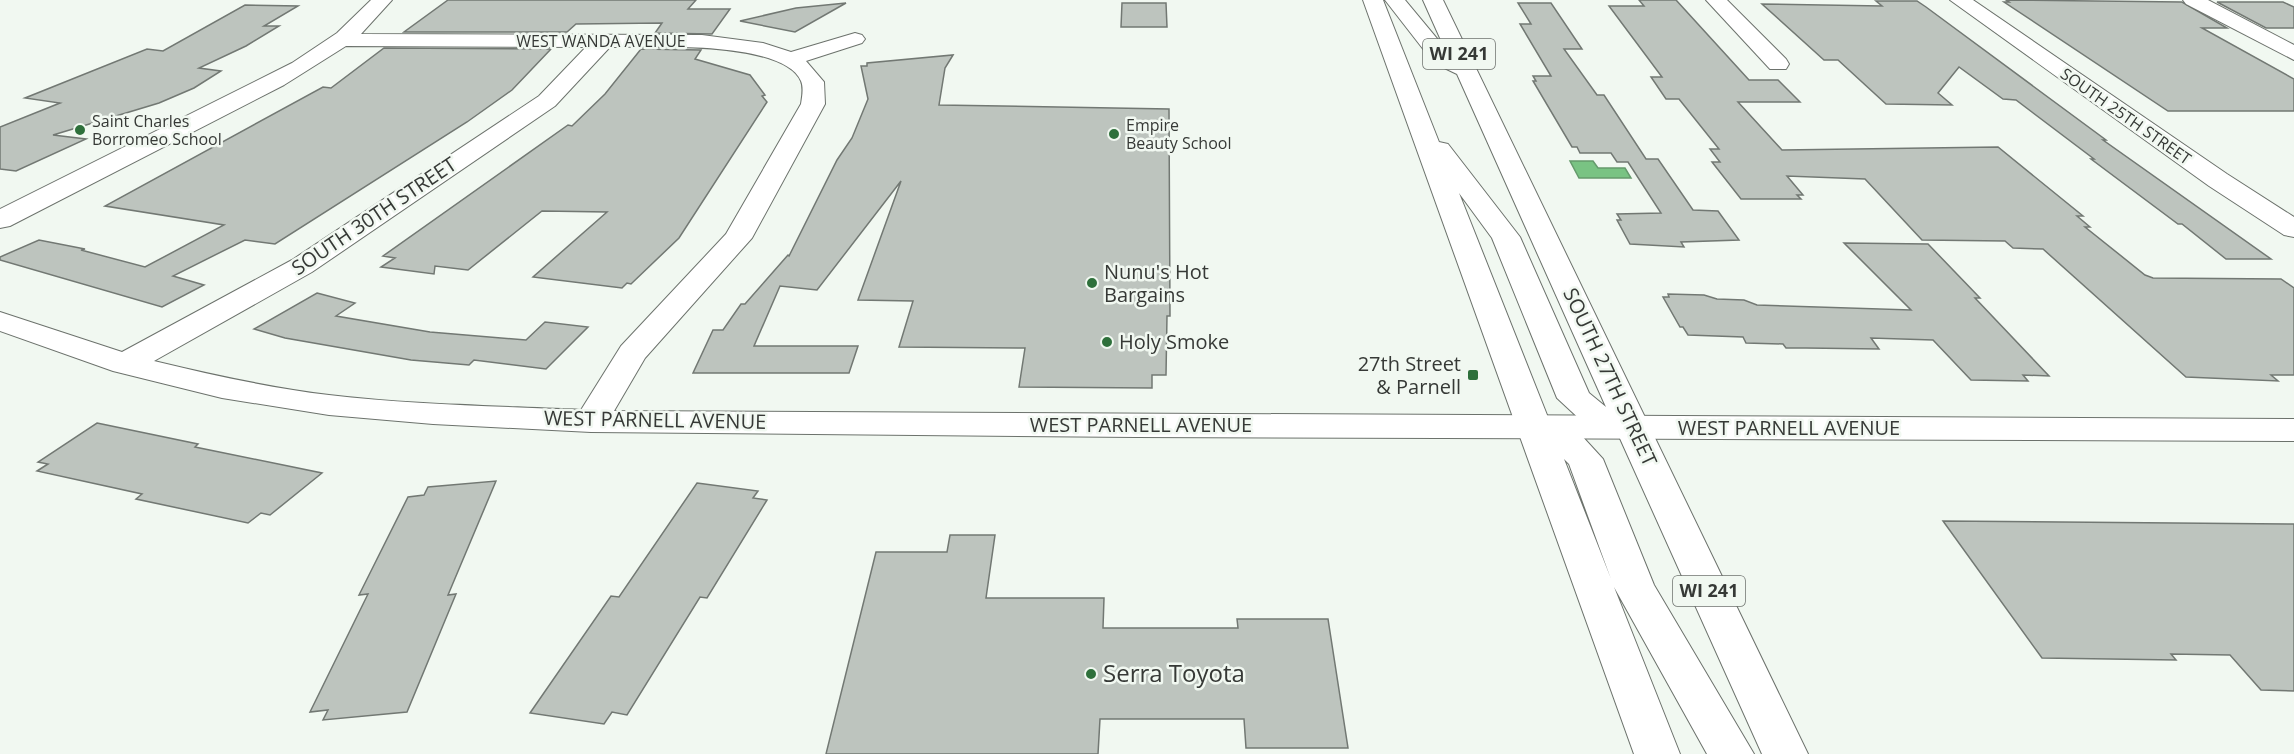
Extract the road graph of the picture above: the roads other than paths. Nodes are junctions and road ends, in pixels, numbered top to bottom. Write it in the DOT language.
graph roads {
  1 [pos="382,0"];
  2 [pos="1373,0"];
  3 [pos="1395,0"];
  4 [pos="1716,0"];
  5 [pos="1960,0"];
  6 [pos="2193,0"];
  7 [pos="1432,4"];
  8 [pos="855,39"];
  9 [pos="343,40"];
  10 [pos="604,41"];
  11 [pos="2294,54"];
  12 [pos="790,59"];
  13 [pos="1778,64"];
  14 [pos="1469,76"];
  15 [pos="1420,126"];
  16 [pos="0,220"];
  17 [pos="2294,229"];
  18 [pos="0,321"];
  19 [pos="124,364"];
  20 [pos="591,421"];
  21 [pos="1534,427"];
  22 [pos="1633,428"];
  23 [pos="2294,430"];
  24 [pos="1657,754"];
  25 [pos="1731,754"];
  26 [pos="1785,754"];
  1 -- 9 [label="street"];
  2 -- 15 [label="street, WI 241"];
  3 -- 14 [label="street"];
  4 -- 13 [label="street"];
  5 -- 17 [label="street, SOUTH 25TH STREET"];
  6 -- 11 [label="street"];
  7 -- 14 [label="street, SOUTH 27TH STREET / WI 241"];
  8 -- 12 [label="street"];
  9 -- 10 [label="street, WEST WANDA AVENUE"];
  9 -- 16 [label="street"];
  10 -- 12 [label="street, WEST WANDA AVENUE"];
  10 -- 19 [label="street, SOUTH 30TH STREET"];
  12 -- 20 [label="street"];
  14 -- 22 [label="street, SOUTH 27TH STREET / WI 241"];
  15 -- 21 [label="street, WI 241"];
  15 -- 22 [label="street"];
  18 -- 19 [label="street, WEST PARNELL AVENUE"];
  19 -- 20 [label="street, WEST PARNELL AVENUE"];
  20 -- 21 [label="street, WEST PARNELL AVENUE"];
  21 -- 22 [label="street, WEST PARNELL AVENUE"];
  21 -- 24 [label="street, WI 241"];
  21 -- 25 [label="street"];
  22 -- 23 [label="street, WEST PARNELL AVENUE"];
  22 -- 26 [label="street, SOUTH 27TH STREET / WI 241"];
}
